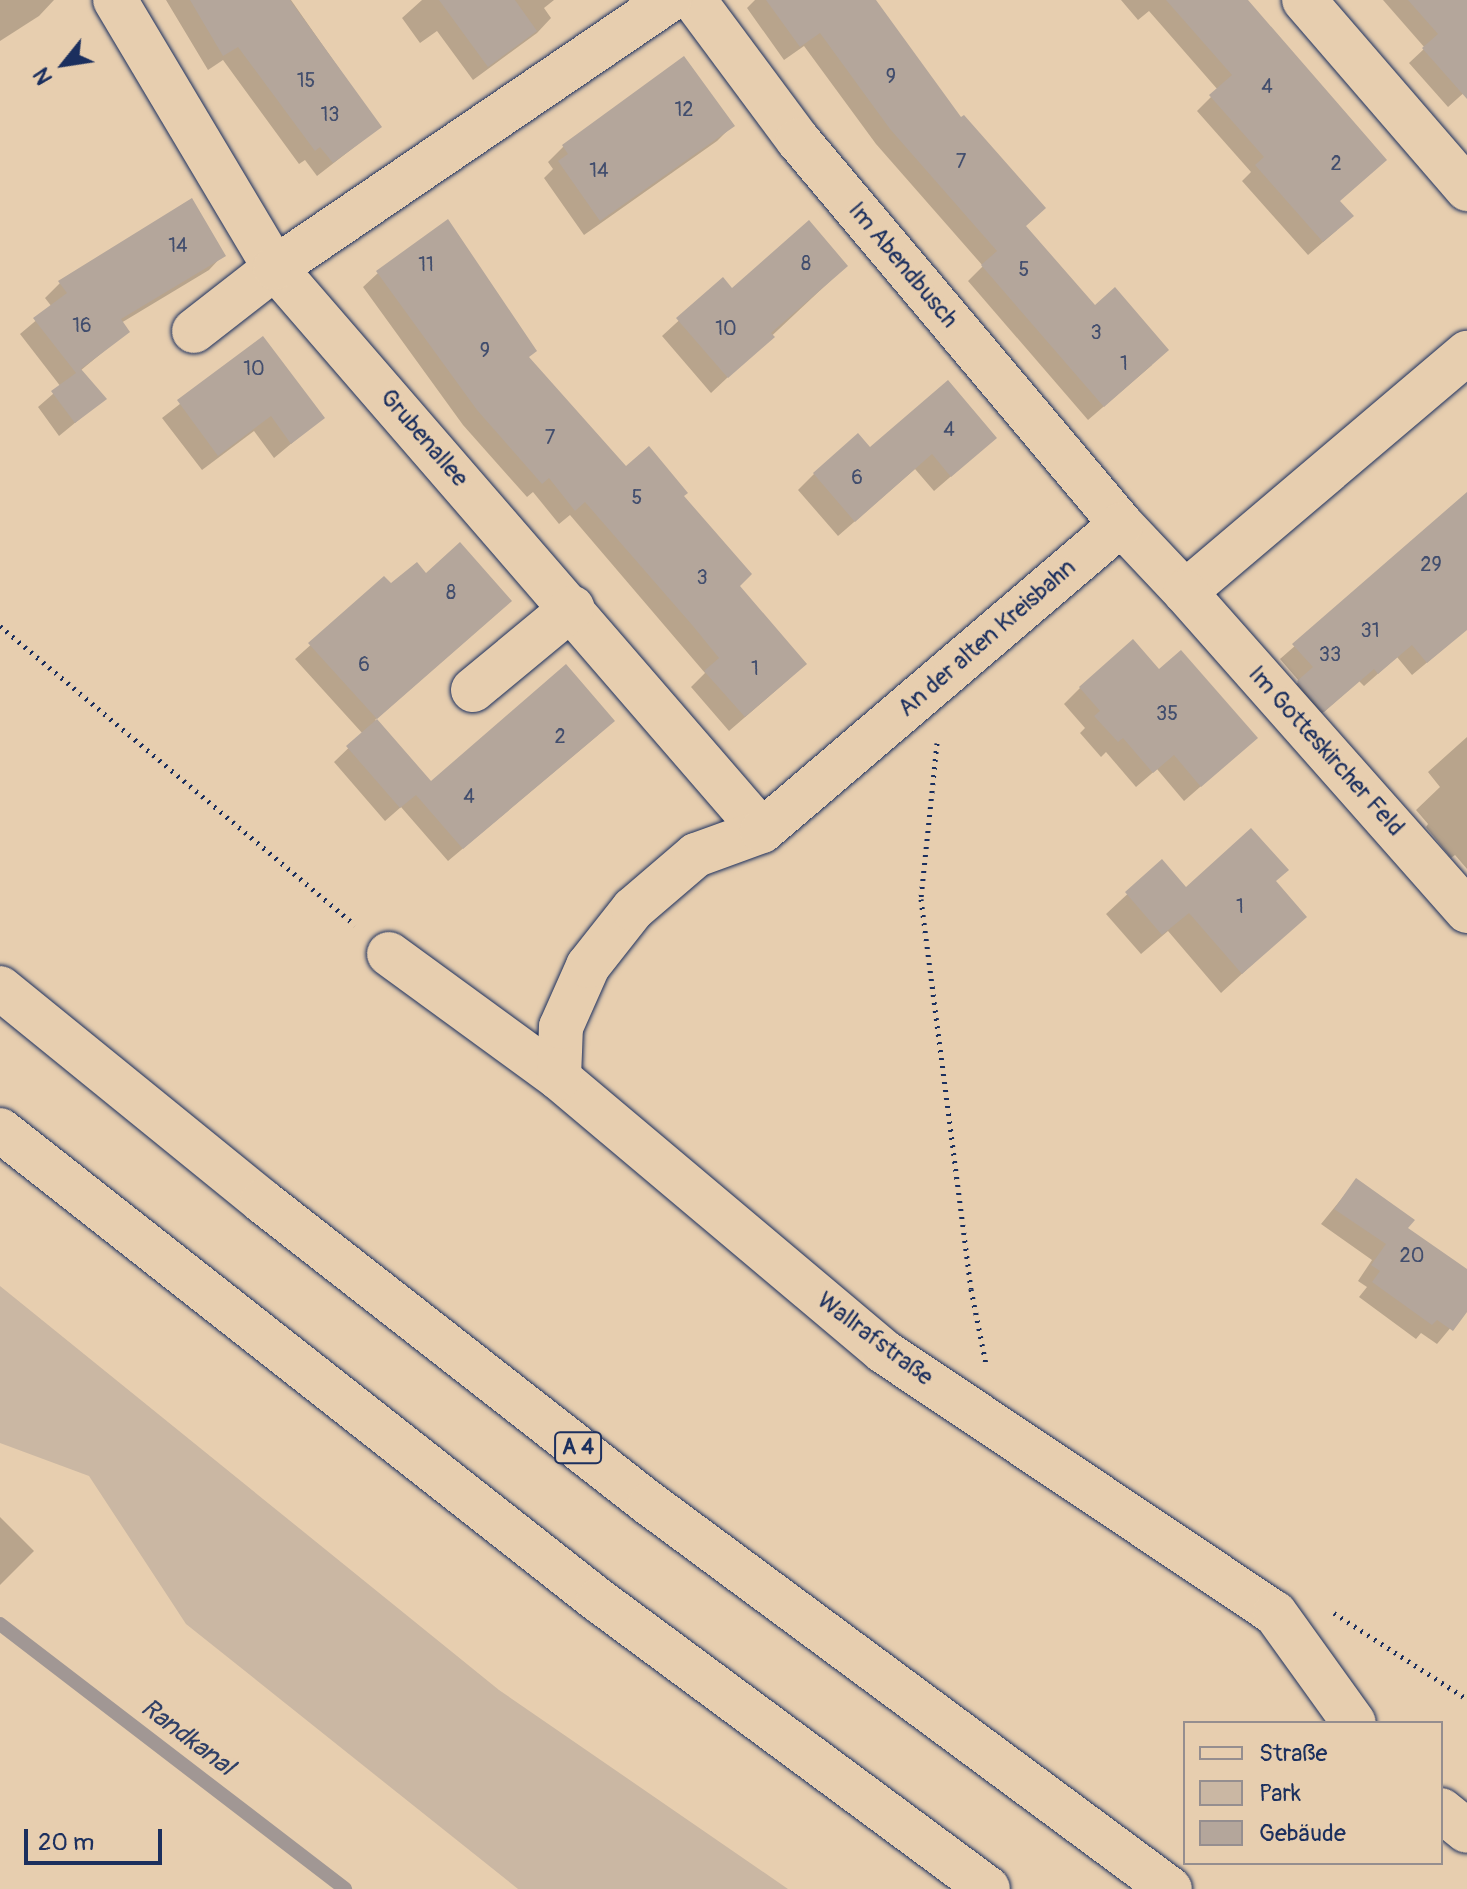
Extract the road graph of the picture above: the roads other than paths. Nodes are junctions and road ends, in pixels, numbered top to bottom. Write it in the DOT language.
graph roads {
  1 [pos="115,0"];
  2 [pos="670,0"];
  3 [pos="694,0"];
  4 [pos="1304,0"];
  5 [pos="1467,189"];
  6 [pos="275,268"];
  7 [pos="194,331"];
  8 [pos="1467,353"];
  9 [pos="1121,524"];
  10 [pos="1185,592"];
  11 [pos="572,608"];
  12 [pos="473,690"];
  13 [pos="762,831"];
  14 [pos="1467,911"];
  15 [pos="389,954"];
  16 [pos="0,988"];
  17 [pos="559,1078"];
  18 [pos="0,1130"];
  19 [pos="1353,1721"];
  20 [pos="1443,1812"];
  21 [pos="1467,1831"];
  22 [pos="988,1889"];
  23 [pos="1170,1889"];
  1 -- 6 [label="main road, Grubenallee"];
  2 -- 6 [label="main road"];
  3 -- 9 [label="main road, Im Abendbusch"];
  4 -- 5 [label="main road"];
  6 -- 7 [label="main road"];
  6 -- 11 [label="main road, Grubenallee"];
  8 -- 10 [label="main road"];
  9 -- 10 [label="main road"];
  9 -- 13 [label="main road, An der alten Kreisbahn"];
  10 -- 14 [label="main road, Im Gotteskircher Feld"];
  11 -- 12 [label="main road"];
  11 -- 13 [label="main road, Grubenallee"];
  13 -- 17 [label="main road, An der alten Kreisbahn"];
  15 -- 17 [label="main road, Wallrafstraße"];
  16 -- 23 [label="main road, A 4"];
  17 -- 19 [label="main road, Wallrafstraße"];
  18 -- 22 [label="main road"];
  20 -- 21 [label="main road"];
}
